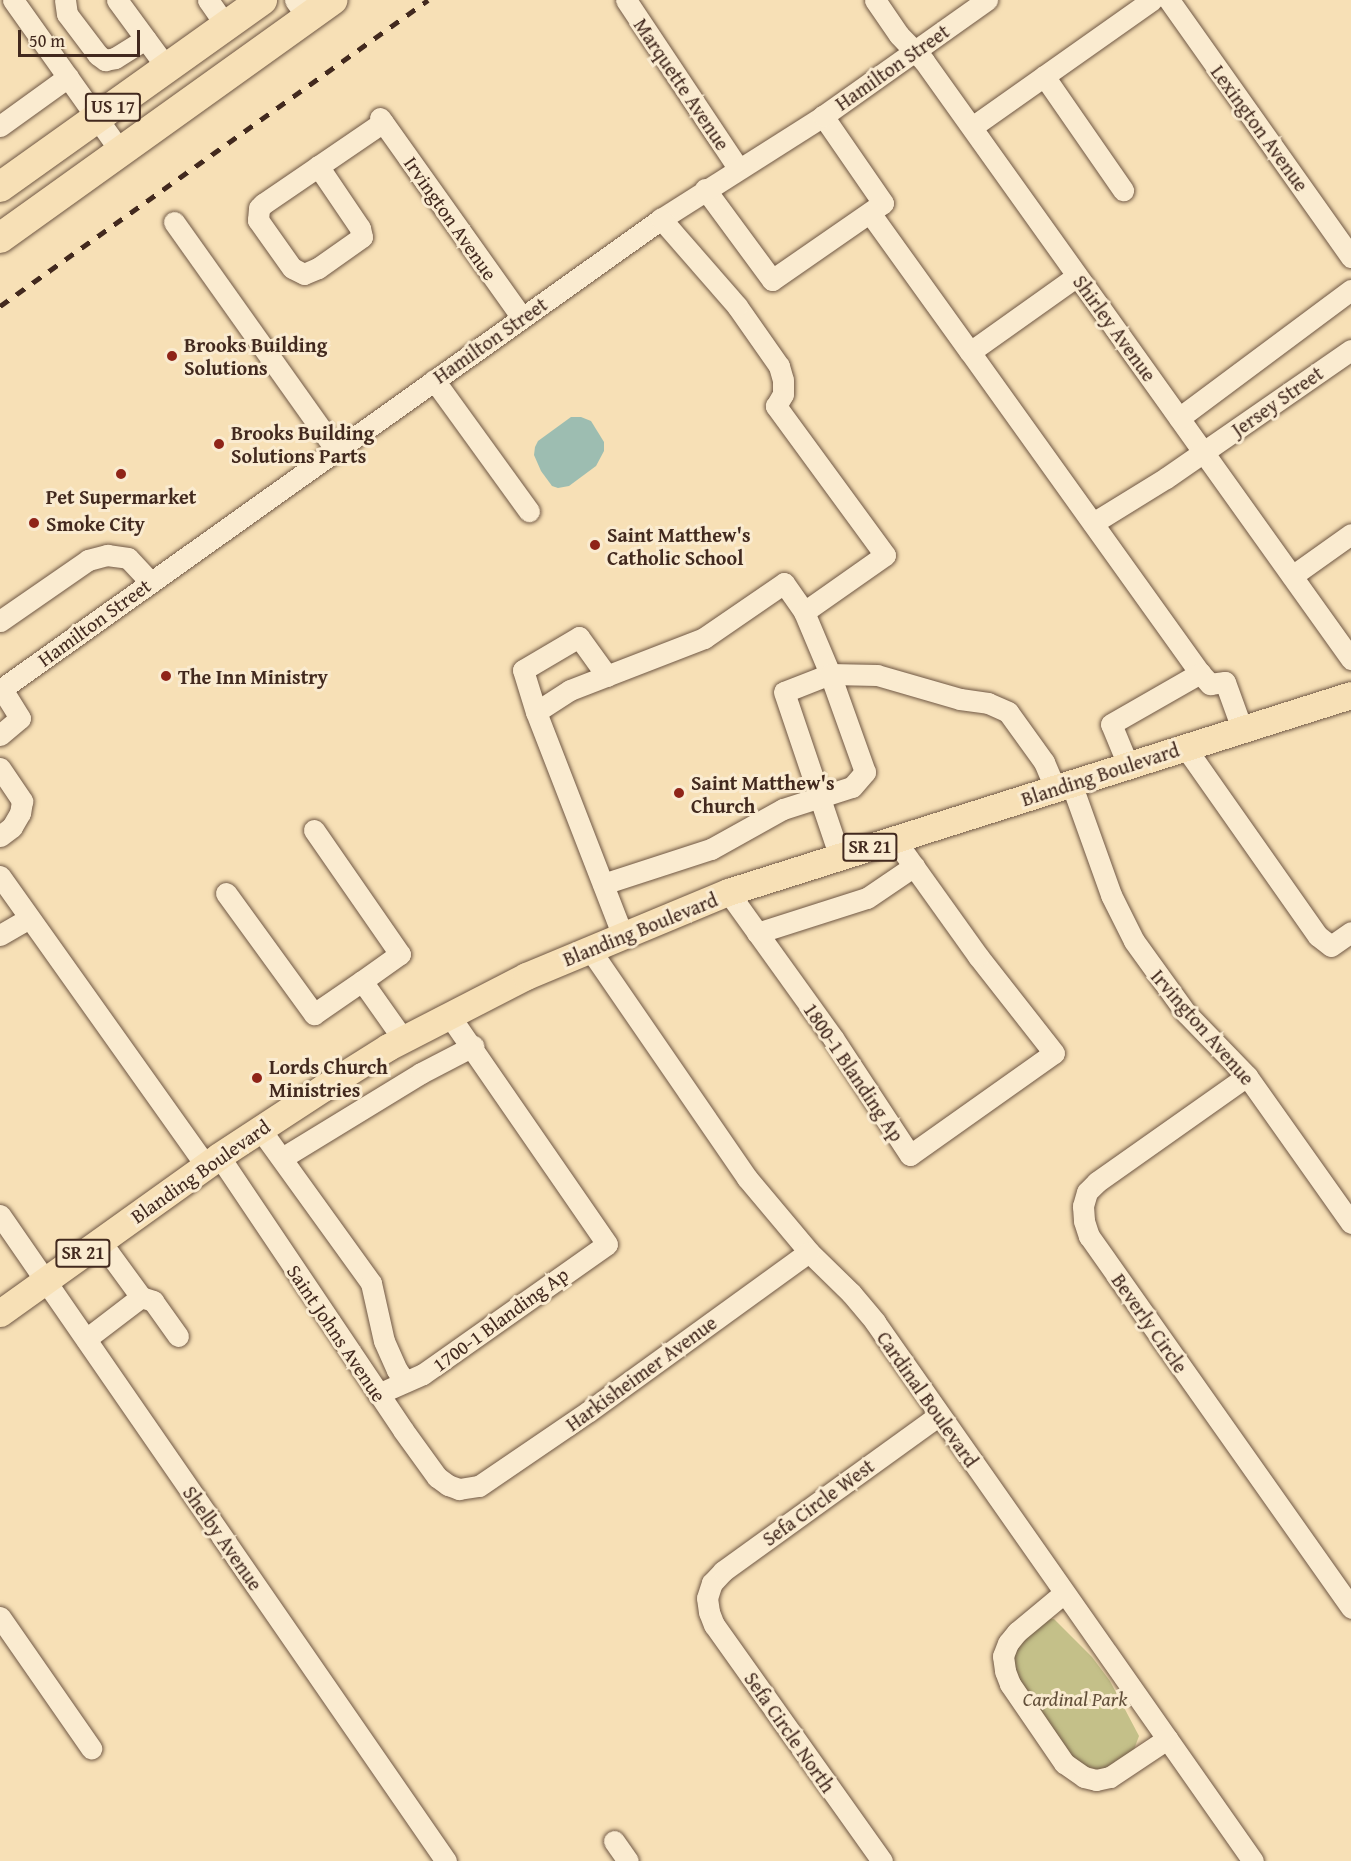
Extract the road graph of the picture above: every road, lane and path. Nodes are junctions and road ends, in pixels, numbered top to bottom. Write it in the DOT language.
graph roads {
  1 [pos="13,0"];
  2 [pos="65,0"];
  3 [pos="117,0"];
  4 [pos="208,0"];
  5 [pos="262,0"];
  6 [pos="333,0"];
  7 [pos="626,0"];
  8 [pos="875,0"];
  9 [pos="987,0"];
  10 [pos="1152,0"];
  11 [pos="1169,0"];
  12 [pos="301,9"];
  13 [pos="226,26"];
  14 [pos="146,39"];
  15 [pos="915,52"];
  16 [pos="167,68"];
  17 [pos="1044,76"];
  18 [pos="68,77"];
  19 [pos="823,116"];
  20 [pos="97,118"];
  21 [pos="0,126"];
  22 [pos="972,128"];
  23 [pos="121,152"];
  24 [pos="318,166"];
  25 [pos="738,168"];
  26 [pos="0,187"];
  27 [pos="705,189"];
  28 [pos="1123,190"];
  29 [pos="870,213"];
  30 [pos="661,219"];
  31 [pos="174,222"];
  32 [pos="0,238"];
  33 [pos="1351,256"];
  34 [pos="1077,276"];
  35 [pos="1351,290"];
  36 [pos="522,318"];
  37 [pos="1351,350"];
  38 [pos="970,352"];
  39 [pos="434,380"];
  40 [pos="1179,418"];
  41 [pos="336,450"];
  42 [pos="1203,452"];
  43 [pos="529,511"];
  44 [pos="1094,523"];
  45 [pos="1351,534"];
  46 [pos="1292,576"];
  47 [pos="150,582"];
  48 [pos="804,612"];
  49 [pos="0,621"];
  50 [pos="1351,659"];
  51 [pos="1200,673"];
  52 [pos="830,674"];
  53 [pos="607,676"];
  54 [pos="1,690"];
  55 [pos="1351,695"];
  56 [pos="536,712"];
  57 [pos="1242,729"];
  58 [pos="0,735"];
  59 [pos="1185,747"];
  60 [pos="1128,765"];
  61 [pos="0,768"];
  62 [pos="1063,785"];
  63 [pos="819,800"];
  64 [pos="314,830"];
  65 [pos="0,836"];
  66 [pos="895,840"];
  67 [pos="840,857"];
  68 [pos="914,866"];
  69 [pos="0,876"];
  70 [pos="603,884"];
  71 [pos="728,892"];
  72 [pos="226,893"];
  73 [pos="28,919"];
  74 [pos="1351,932"];
  75 [pos="757,933"];
  76 [pos="622,934"];
  77 [pos="0,935"];
  78 [pos="589,948"];
  79 [pos="362,981"];
  80 [pos="449,1015"];
  81 [pos="403,1039"];
  82 [pos="473,1046"];
  83 [pos="1247,1076"];
  84 [pos="260,1129"];
  85 [pos="282,1158"];
  86 [pos="213,1161"];
  87 [pos="0,1215"];
  88 [pos="1351,1223"];
  89 [pos="100,1241"];
  90 [pos="809,1252"];
  91 [pos="46,1280"];
  92 [pos="141,1298"];
  93 [pos="0,1313"];
  94 [pos="178,1336"];
  95 [pos="86,1339"];
  96 [pos="404,1380"];
  97 [pos="378,1394"];
  98 [pos="939,1415"];
  99 [pos="471,1489"];
  100 [pos="1064,1593"];
  101 [pos="707,1598"];
  102 [pos="1351,1608"];
  103 [pos="0,1617"];
  104 [pos="1167,1738"];
  105 [pos="91,1748"];
  106 [pos="614,1841"];
  107 [pos="446,1861"];
  108 [pos="628,1861"];
  109 [pos="882,1861"];
  110 [pos="1253,1861"];
  1 -- 18 [label="street"];
  2 -- 14 [label="street"];
  3 -- 14 [label="street"];
  4 -- 13 [label="street"];
  5 -- 13 [label="highway, US 17"];
  6 -- 12 [label="highway, US 17"];
  7 -- 25 [label="street, Marquette Avenue"];
  8 -- 15 [label="street, Shirley Avenue"];
  9 -- 15 [label="street, Hamilton Street"];
  10 -- 17 [label="street"];
  11 -- 33 [label="street, Lexington Avenue"];
  12 -- 23 [label="highway, US 17"];
  13 -- 16 [label="highway, US 17"];
  14 -- 16 [label="street"];
  15 -- 19 [label="street, Hamilton Street"];
  15 -- 22 [label="street, Shirley Avenue"];
  16 -- 20 [label="highway, US 17"];
  17 -- 22 [label="street"];
  17 -- 28 [label="street"];
  18 -- 20 [label="street"];
  18 -- 21 [label="street"];
  19 -- 25 [label="street, Hamilton Street"];
  19 -- 29 [label="street"];
  20 -- 23 [label="street"];
  20 -- 26 [label="highway, US 17"];
  22 -- 34 [label="street, Shirley Avenue"];
  23 -- 32 [label="highway, US 17"];
  24 -- 24 [label="street"];
  24 -- 36 [label="street, Irvington Avenue"];
  25 -- 27 [label="street, Hamilton Street"];
  27 -- 29 [label="street"];
  27 -- 30 [label="street, Hamilton Street"];
  29 -- 38 [label="street"];
  30 -- 36 [label="street, Hamilton Street"];
  30 -- 48 [label="street"];
  31 -- 41 [label="street"];
  34 -- 38 [label="street"];
  34 -- 40 [label="street, Shirley Avenue"];
  35 -- 40 [label="street"];
  36 -- 39 [label="street, Hamilton Street"];
  37 -- 42 [label="street, Jersey Street"];
  38 -- 44 [label="street"];
  39 -- 41 [label="street, Hamilton Street"];
  39 -- 43 [label="street"];
  40 -- 42 [label="street, Shirley Avenue"];
  41 -- 47 [label="street, Hamilton Street"];
  42 -- 44 [label="street, Jersey Street"];
  42 -- 46 [label="street, Shirley Avenue"];
  44 -- 51 [label="street"];
  45 -- 46 [label="street"];
  46 -- 50 [label="street, Shirley Avenue"];
  47 -- 49 [label="street"];
  47 -- 54 [label="street, Hamilton Street"];
  48 -- 52 [label="street"];
  48 -- 53 [label="street"];
  51 -- 57 [label="street"];
  51 -- 60 [label="street"];
  52 -- 62 [label="street, Irvington Avenue"];
  52 -- 63 [label="street"];
  52 -- 63 [label="street"];
  53 -- 56 [label="street"];
  53 -- 56 [label="street"];
  54 -- 58 [label="street"];
  55 -- 57 [label="main road, Blanding Boulevard / SR 21"];
  56 -- 70 [label="street"];
  57 -- 59 [label="main road, Blanding Boulevard / SR 21"];
  59 -- 60 [label="main road, Blanding Boulevard / SR 21"];
  59 -- 74 [label="street"];
  60 -- 62 [label="main road, Blanding Boulevard / SR 21"];
  61 -- 65 [label="street"];
  62 -- 66 [label="main road, Blanding Boulevard / SR 21"];
  62 -- 83 [label="street, Irvington Avenue"];
  63 -- 67 [label="street"];
  63 -- 70 [label="street"];
  64 -- 79 [label="street"];
  66 -- 67 [label="main road, Blanding Boulevard / SR 21"];
  66 -- 68 [label="street, 1800-1 Blanding Ap"];
  67 -- 71 [label="main road, Blanding Boulevard / SR 21"];
  68 -- 75 [label="street"];
  68 -- 75 [label="street, 1800-1 Blanding Ap"];
  69 -- 73 [label="street, Saint Johns Avenue"];
  70 -- 76 [label="street"];
  71 -- 75 [label="street, 1800-1 Blanding Ap"];
  71 -- 76 [label="main road, Blanding Boulevard / SR 21"];
  72 -- 79 [label="street"];
  73 -- 77 [label="street"];
  73 -- 86 [label="street, Saint Johns Avenue"];
  76 -- 78 [label="main road, Blanding Boulevard / SR 21"];
  78 -- 80 [label="main road, Blanding Boulevard / SR 21"];
  78 -- 90 [label="street, Cardinal Boulevard"];
  79 -- 81 [label="street"];
  80 -- 81 [label="main road, Blanding Boulevard / SR 21"];
  80 -- 82 [label="street, 1700-1 Blanding Ap"];
  81 -- 84 [label="main road, Blanding Boulevard / SR 21"];
  82 -- 85 [label="street"];
  82 -- 96 [label="street, 1700-1 Blanding Ap"];
  83 -- 88 [label="street, Irvington Avenue"];
  83 -- 102 [label="street, Beverly Circle"];
  84 -- 85 [label="street"];
  84 -- 86 [label="main road, Blanding Boulevard / SR 21"];
  85 -- 96 [label="street"];
  86 -- 89 [label="main road, Blanding Boulevard / SR 21"];
  86 -- 97 [label="street, Saint Johns Avenue"];
  87 -- 91 [label="street, Shelby Avenue"];
  89 -- 91 [label="main road, Blanding Boulevard / SR 21"];
  89 -- 92 [label="street"];
  90 -- 98 [label="street, Cardinal Boulevard"];
  90 -- 99 [label="street, Harkisheimer Avenue"];
  91 -- 93 [label="main road, Blanding Boulevard / SR 21"];
  91 -- 95 [label="street, Shelby Avenue"];
  92 -- 94 [label="street"];
  92 -- 95 [label="street"];
  95 -- 107 [label="street, Shelby Avenue"];
  96 -- 97 [label="street"];
  97 -- 99 [label="street, Saint Johns Avenue"];
  98 -- 100 [label="street, Cardinal Boulevard"];
  98 -- 101 [label="street, Sefa Circle West"];
  100 -- 104 [label="street, Cardinal Boulevard"];
  100 -- 104 [label="street"];
  101 -- 109 [label="street, Sefa Circle North"];
  103 -- 105 [label="street"];
  104 -- 110 [label="street, Cardinal Boulevard"];
  106 -- 108 [label="street"];
}
